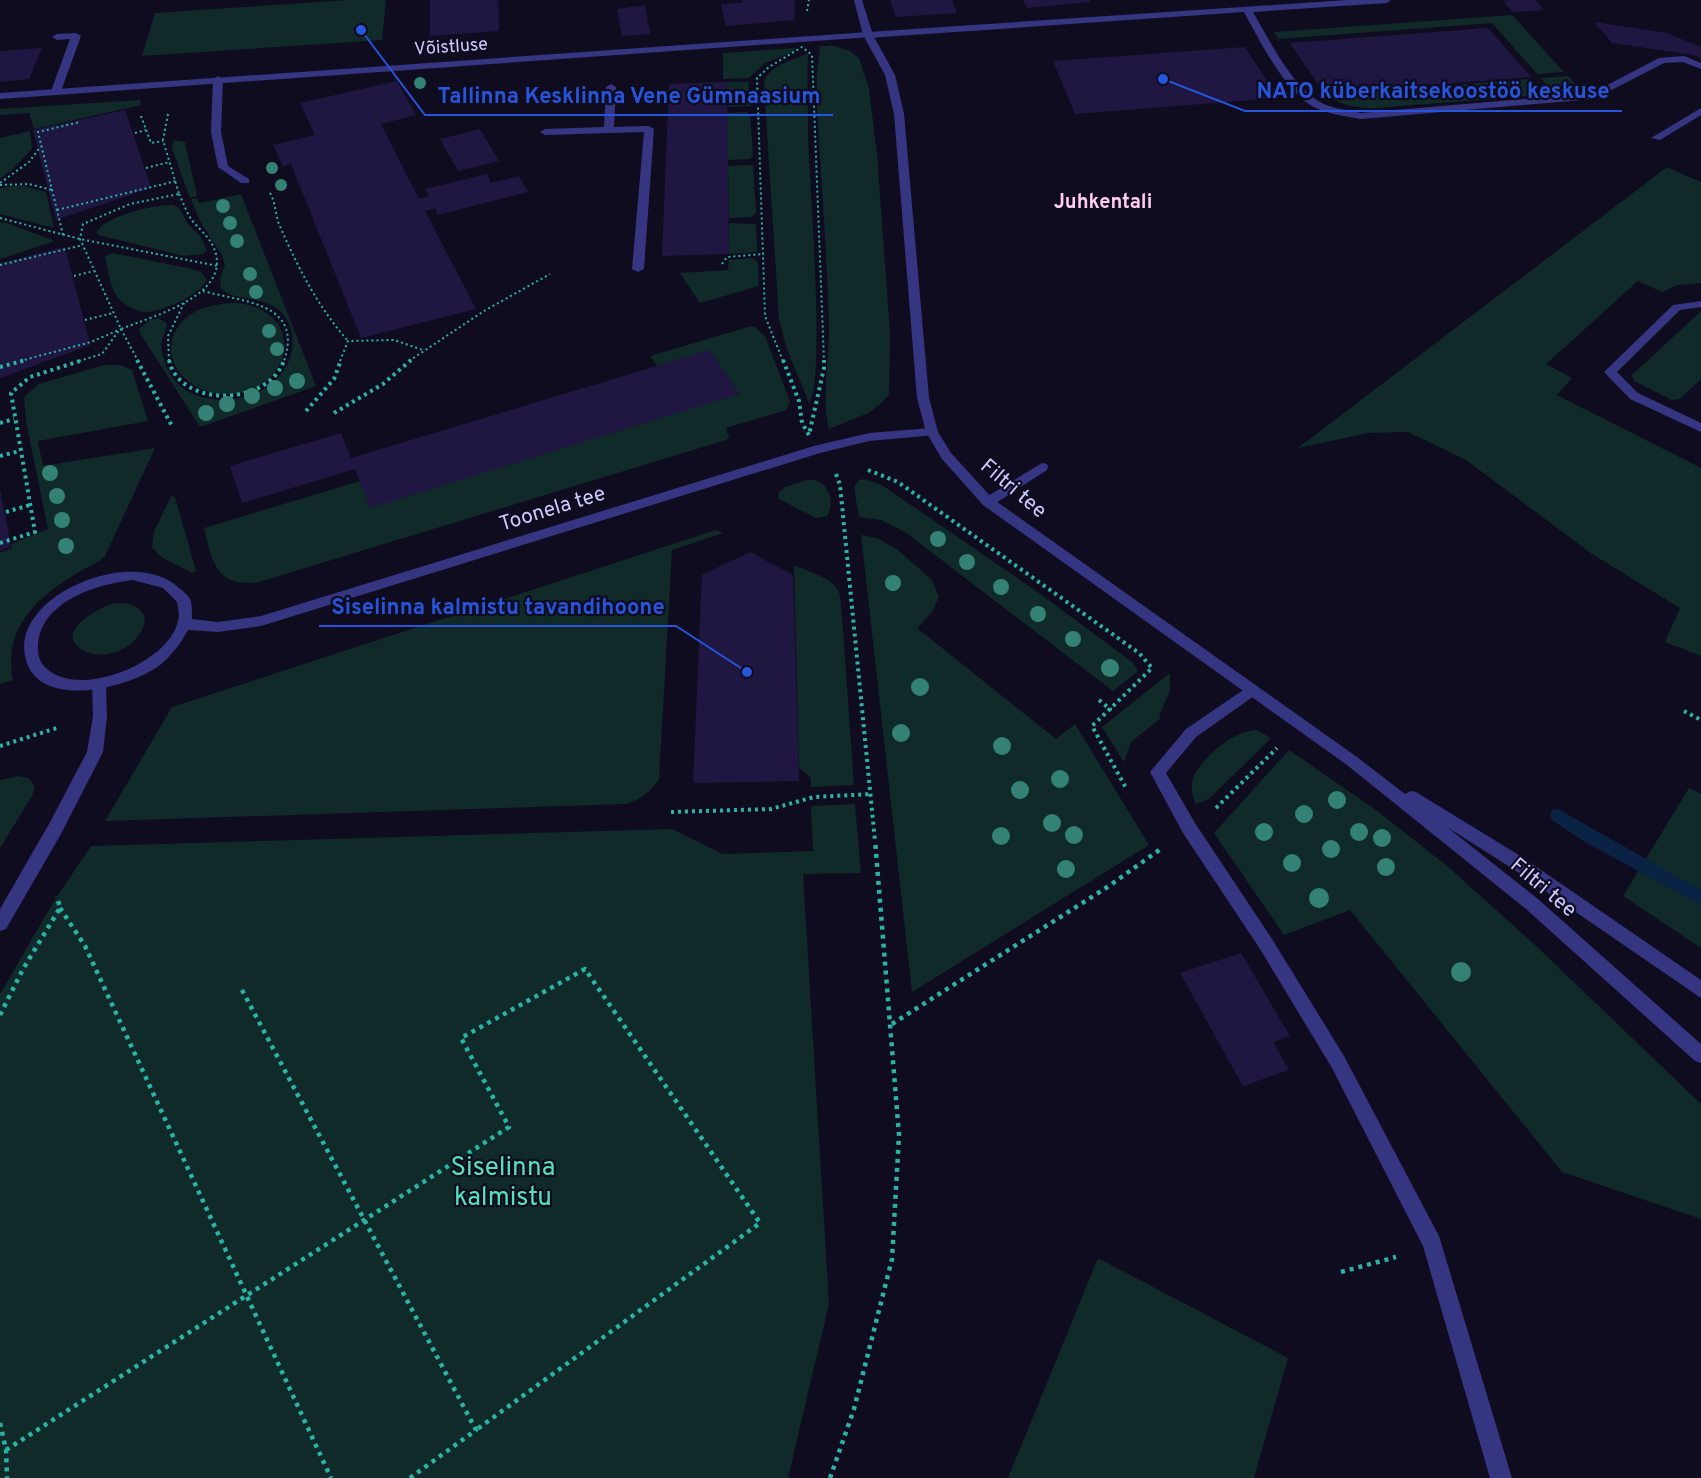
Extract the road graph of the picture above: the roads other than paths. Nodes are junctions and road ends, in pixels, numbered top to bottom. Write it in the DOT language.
graph roads {
  1 [pos="858,0"];
  2 [pos="1388,0"];
  3 [pos="1247,10"];
  4 [pos="868,35"];
  5 [pos="57,37"];
  6 [pos="1701,66"];
  7 [pos="218,79"];
  8 [pos="611,87"];
  9 [pos="56,91"];
  10 [pos="0,96"];
  11 [pos="1701,111"];
  12 [pos="609,130"];
  13 [pos="545,132"];
  14 [pos="1656,138"];
  15 [pos="245,181"];
  16 [pos="638,269"];
  17 [pos="1701,304"];
  18 [pos="1699,423"];
  19 [pos="932,432"];
  20 [pos="1042,467"];
  21 [pos="988,502"];
  22 [pos="185,624"];
  23 [pos="99,685"];
  24 [pos="1252,690"];
  25 [pos="1352,761"];
  26 [pos="0,924"];
  27 [pos="1701,990"];
  28 [pos="1701,1055"];
  29 [pos="1501,1478"];
  1 -- 4 [label="street, Filtri tee"];
  2 -- 3 [label="street, Võistluse"];
  3 -- 4 [label="street, Võistluse"];
  3 -- 6 [label="street"];
  4 -- 7 [label="street, Võistluse"];
  4 -- 19 [label="street, Filtri tee"];
  5 -- 9 [label="street"];
  7 -- 9 [label="street, Võistluse"];
  7 -- 15 [label="street"];
  8 -- 12 [label="street"];
  9 -- 10 [label="street, Võistluse"];
  11 -- 14 [label="street"];
  12 -- 13 [label="street"];
  12 -- 16 [label="street"];
  17 -- 18 [label="street"];
  19 -- 21 [label="street, Filtri tee"];
  19 -- 22 [label="street, Toonela tee"];
  20 -- 21 [label="street"];
  21 -- 24 [label="street, Filtri tee"];
  22 -- 23 [label="street"];
  22 -- 23 [label="street"];
  23 -- 26 [label="street"];
  24 -- 25 [label="street, Filtri tee"];
  24 -- 29 [label="street"];
  25 -- 27 [label="street, Filtri tee"];
  25 -- 28 [label="street, Filtri tee"];
}
